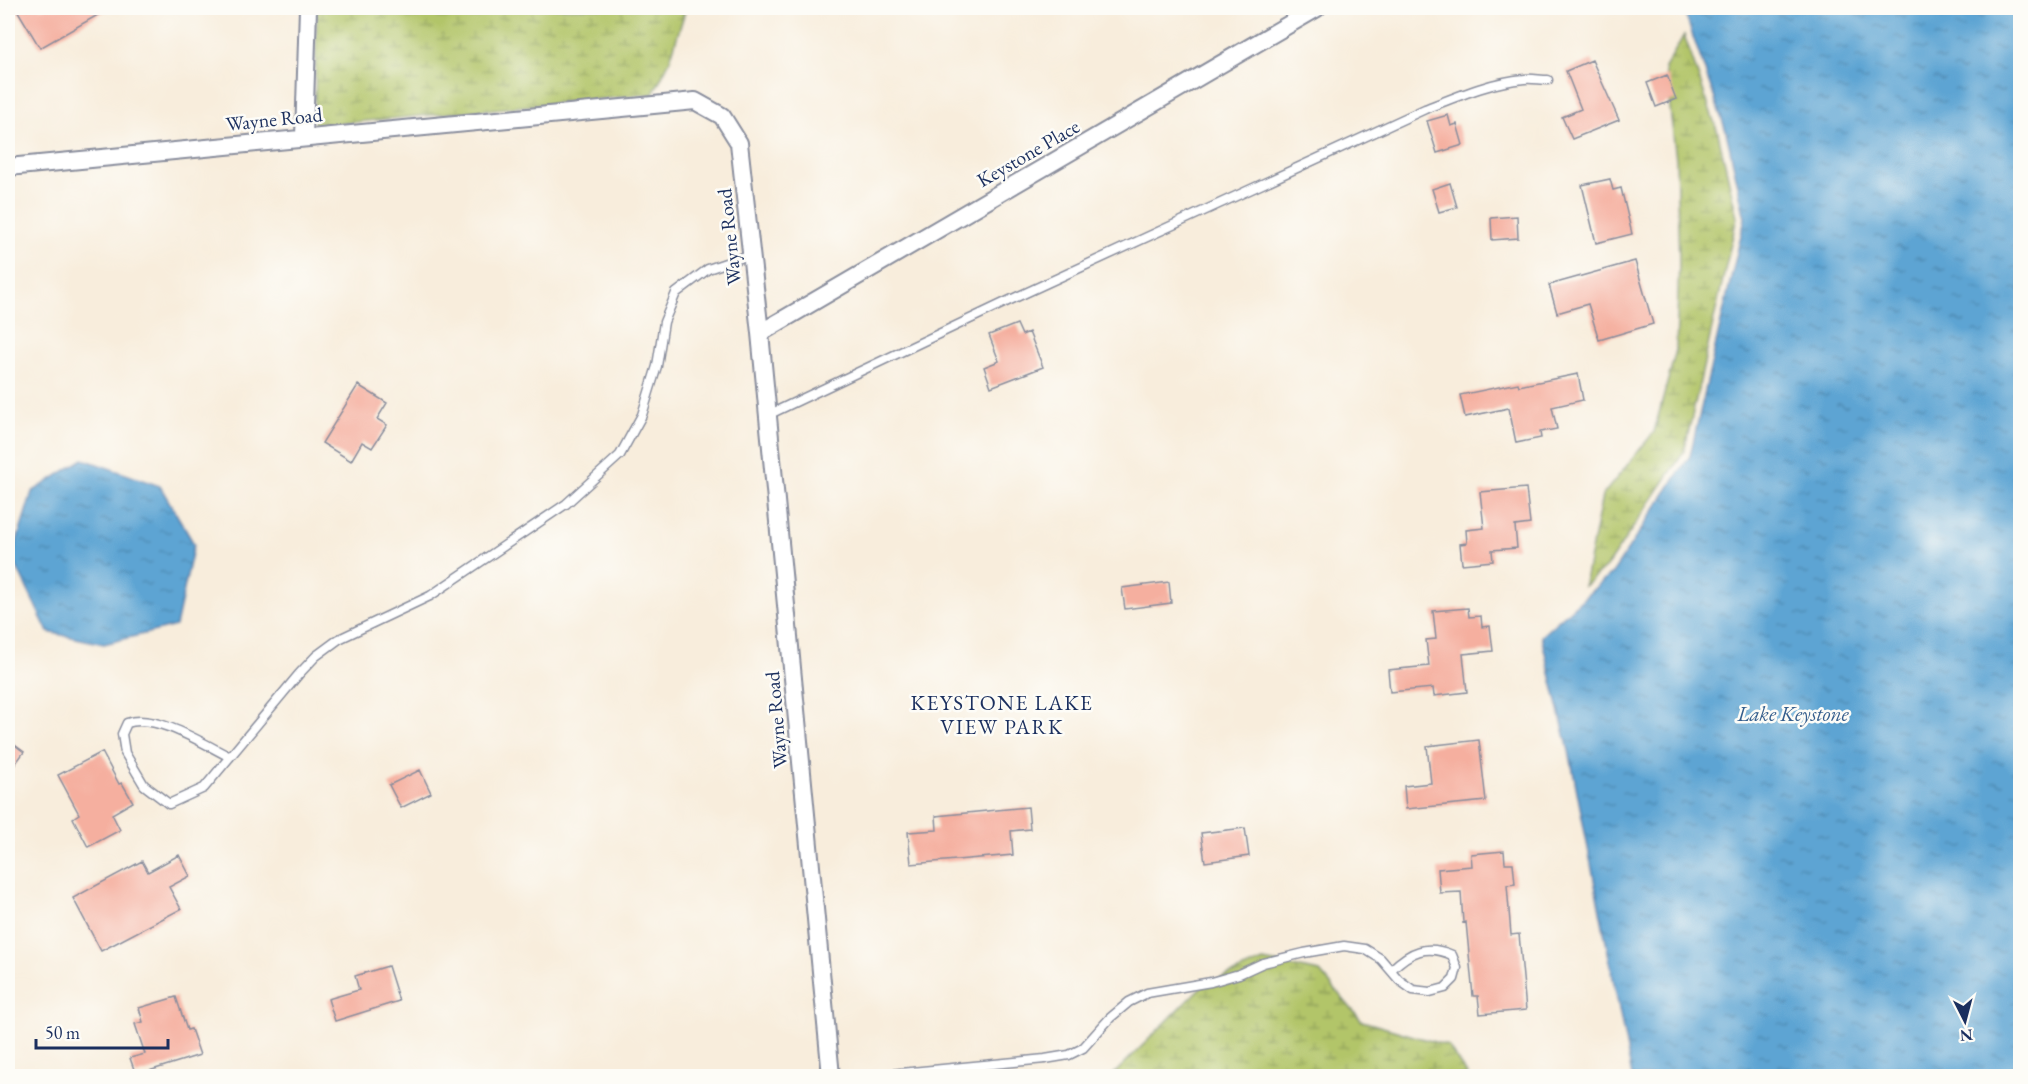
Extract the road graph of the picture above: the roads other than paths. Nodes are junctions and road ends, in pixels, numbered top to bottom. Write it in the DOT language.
graph roads {
  1 [pos="308,8"];
  2 [pos="1317,8"];
  3 [pos="1548,80"];
  4 [pos="304,137"];
  5 [pos="8,167"];
  6 [pos="752,254"];
  7 [pos="760,333"];
  8 [pos="768,415"];
  9 [pos="230,757"];
  10 [pos="1392,970"];
  11 [pos="831,1077"];
  12 [pos="870,1077"];
  1 -- 4 [label="street"];
  2 -- 7 [label="street, Keystone Place"];
  3 -- 8 [label="lane"];
  4 -- 5 [label="street, Wayne Road"];
  4 -- 6 [label="street, Wayne Road"];
  6 -- 7 [label="street, Wayne Road"];
  6 -- 9 [label="lane"];
  7 -- 8 [label="street, Wayne Road"];
  8 -- 11 [label="street, Wayne Road"];
  9 -- 9 [label="lane"];
  10 -- 10 [label="lane"];
  10 -- 12 [label="lane"];
}
